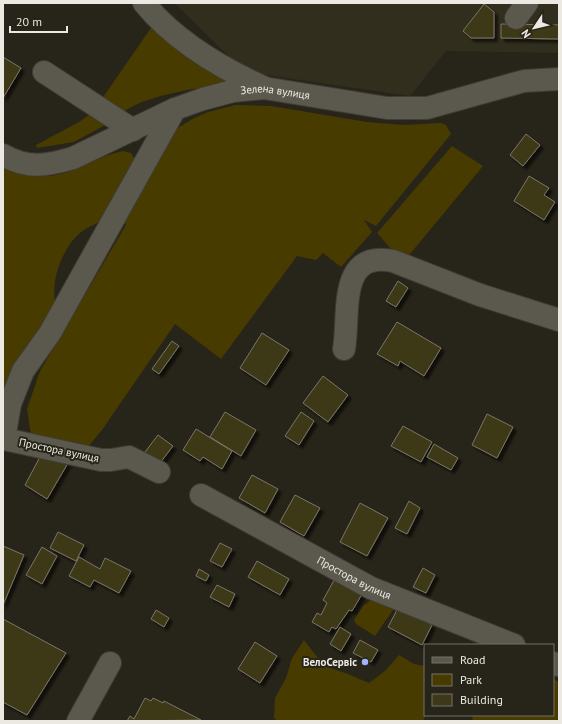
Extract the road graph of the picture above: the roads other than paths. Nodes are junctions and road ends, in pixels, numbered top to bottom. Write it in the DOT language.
graph roads {
  1 [pos="144,3"];
  2 [pos="44,72"];
  3 [pos="559,79"];
  4 [pos="264,88"];
  5 [pos="175,110"];
  6 [pos="133,130"];
  7 [pos="3,155"];
  8 [pos="559,320"];
  9 [pos="344,349"];
  10 [pos="159,472"];
  11 [pos="201,495"];
  12 [pos="512,644"];
  13 [pos="110,663"];
  14 [pos="78,721"];
  1 -- 4 [label="street"];
  2 -- 6 [label="street"];
  3 -- 4 [label="street, Зелена вулиця"];
  4 -- 5 [label="street, Зелена вулиця"];
  5 -- 6 [label="street, Зелена вулиця"];
  5 -- 10 [label="street, Простора вулиця"];
  6 -- 7 [label="street, Зелена вулиця"];
  8 -- 9 [label="street"];
  11 -- 12 [label="street, Простора вулиця"];
  13 -- 14 [label="street"];
}
